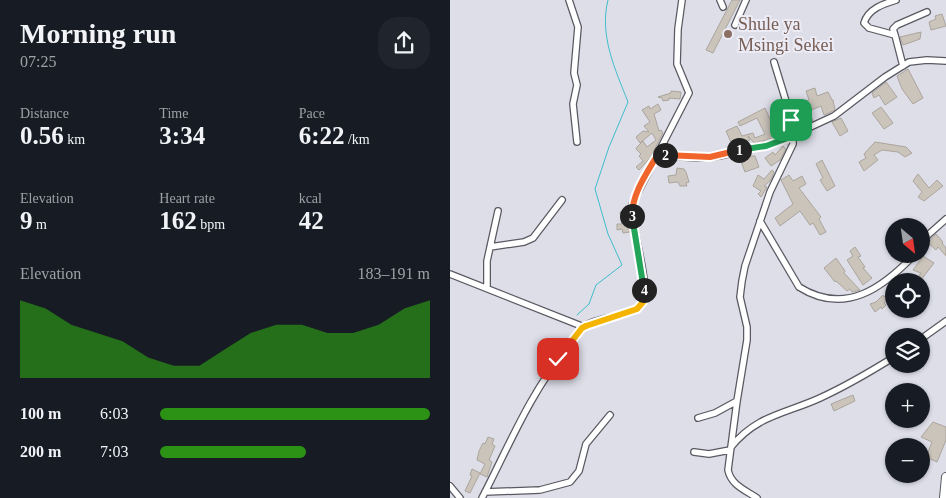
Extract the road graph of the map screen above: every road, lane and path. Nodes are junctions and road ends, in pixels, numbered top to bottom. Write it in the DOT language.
graph roads {
  1 [pos="569,0"];
  2 [pos="682,0"];
  3 [pos="720,0"];
  4 [pos="746,0"];
  5 [pos="896,0"];
  6 [pos="723,7"];
  7 [pos="927,12"];
  8 [pos="735,25"];
  9 [pos="895,35"];
  10 [pos="774,62"];
  11 [pos="946,62"];
  12 [pos="903,66"];
  13 [pos="794,135"];
  14 [pos="577,142"];
  15 [pos="658,154"];
  16 [pos="562,200"];
  17 [pos="498,211"];
  18 [pos="946,219"];
  19 [pos="760,221"];
  20 [pos="930,233"];
  21 [pos="490,247"];
  22 [pos="904,263"];
  23 [pos="450,274"];
  24 [pos="488,288"];
  25 [pos="946,321"];
  26 [pos="584,327"];
  27 [pos="930,333"];
  28 [pos="885,363"];
  29 [pos="736,401"];
  30 [pos="610,415"];
  31 [pos="698,418"];
  32 [pos="730,448"];
  33 [pos="694,452"];
  34 [pos="946,477"];
  35 [pos="450,486"];
  36 [pos="484,495"];
  37 [pos="460,498"];
  38 [pos="757,498"];
  39 [pos="944,498"];
  1 -- 14 [label="street"];
  2 -- 15 [label="street"];
  3 -- 6 [label="street"];
  4 -- 8 [label="street"];
  5 -- 9 [label="street"];
  7 -- 9 [label="street"];
  9 -- 12 [label="street"];
  10 -- 13 [label="street"];
  11 -- 12 [label="street"];
  12 -- 13 [label="street"];
  13 -- 15 [label="street"];
  13 -- 19 [label="street"];
  15 -- 26 [label="street"];
  16 -- 21 [label="street"];
  17 -- 21 [label="street"];
  18 -- 20 [label="street"];
  19 -- 22 [label="street"];
  19 -- 29 [label="street"];
  21 -- 24 [label="street"];
  23 -- 24 [label="street"];
  24 -- 26 [label="street"];
  25 -- 27 [label="street"];
  26 -- 36 [label="street"];
  28 -- 32 [label="street"];
  29 -- 31 [label="street"];
  29 -- 32 [label="street"];
  30 -- 36 [label="street"];
  32 -- 33 [label="street"];
  32 -- 38 [label="street"];
  34 -- 39 [label="street"];
  35 -- 37 [label="street"];
}
